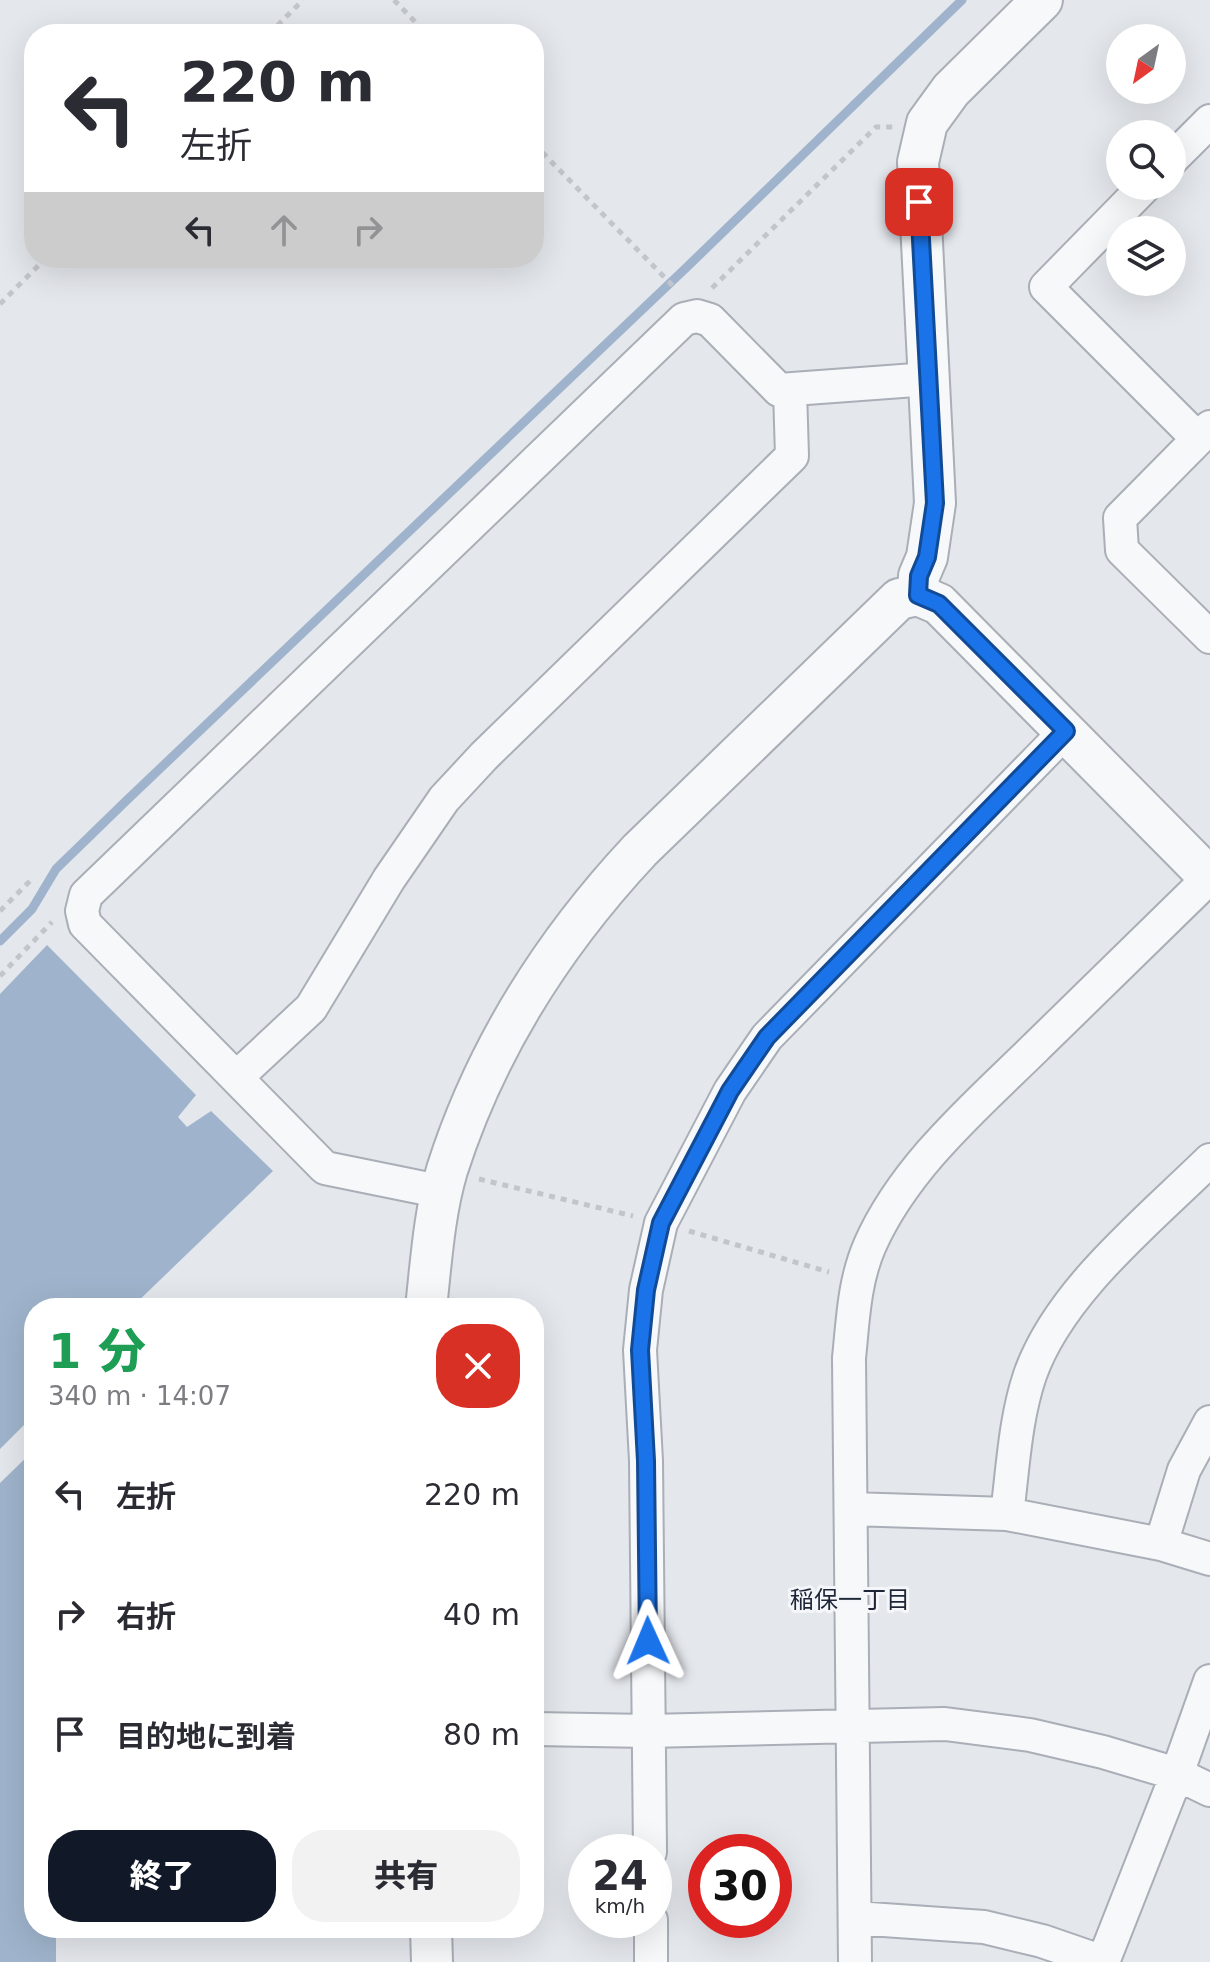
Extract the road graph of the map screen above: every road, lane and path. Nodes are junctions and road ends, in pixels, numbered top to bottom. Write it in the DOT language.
graph roads {
  1 [pos="303,0"];
  2 [pos="394,0"];
  3 [pos="1042,0"];
  4 [pos="279,24"];
  5 [pos="417,24"];
  6 [pos="1210,121"];
  7 [pos="897,127"];
  8 [pos="1186,145"];
  9 [pos="544,154"];
  10 [pos="1131,200"];
  11 [pos="36,268"];
  12 [pos="0,304"];
  13 [pos="689,305"];
  14 [pos="929,379"];
  15 [pos="790,390"];
  16 [pos="1204,433"];
  17 [pos="918,595"];
  18 [pos="1210,637"];
  19 [pos="1066,731"];
  20 [pos="34,877"];
  21 [pos="1210,878"];
  22 [pos="0,911"];
  23 [pos="57,916"];
  24 [pos="0,976"];
  25 [pos="237,1077"];
  26 [pos="1210,1160"];
  27 [pos="443,1192"];
  28 [pos="427,1298"];
  29 [pos="1210,1422"];
  30 [pos="851,1509"];
  31 [pos="1007,1514"];
  32 [pos="1161,1544"];
  33 [pos="1210,1559"];
  34 [pos="1210,1681"];
  35 [pos="851,1727"];
  36 [pos="544,1729"];
  37 [pos="649,1731"];
  38 [pos="1177,1774"];
  39 [pos="1210,1790"];
  40 [pos="650,1834"];
  41 [pos="855,1918"];
  42 [pos="431,1938"];
  43 [pos="651,1938"];
  44 [pos="432,1962"];
  45 [pos="651,1962"];
  46 [pos="855,1962"];
  47 [pos="1103,1962"];
  1 -- 4 [label="path"];
  2 -- 5 [label="path"];
  3 -- 14 [label="street"];
  6 -- 8 [label="street"];
  7 -- 13 [label="path"];
  9 -- 13 [label="path"];
  10 -- 16 [label="street"];
  11 -- 12 [label="path"];
  13 -- 15 [label="street"];
  13 -- 25 [label="street"];
  14 -- 15 [label="street"];
  14 -- 17 [label="street"];
  15 -- 25 [label="street"];
  16 -- 18 [label="street"];
  17 -- 19 [label="street"];
  17 -- 27 [label="street"];
  19 -- 21 [label="street"];
  19 -- 37 [label="street"];
  20 -- 22 [label="path"];
  21 -- 30 [label="street"];
  23 -- 24 [label="path"];
  25 -- 27 [label="street"];
  26 -- 31 [label="street"];
  27 -- 28 [label="street"];
  29 -- 32 [label="street"];
  30 -- 31 [label="street"];
  30 -- 35 [label="street"];
  31 -- 32 [label="street"];
  32 -- 33 [label="street"];
  34 -- 38 [label="street"];
  35 -- 37 [label="street"];
  35 -- 38 [label="street"];
  35 -- 41 [label="street"];
  36 -- 37 [label="street"];
  37 -- 40 [label="street"];
  38 -- 39 [label="street"];
  38 -- 47 [label="street"];
  41 -- 46 [label="street"];
  41 -- 47 [label="street"];
  42 -- 44 [label="street"];
  43 -- 45 [label="street"];
}
